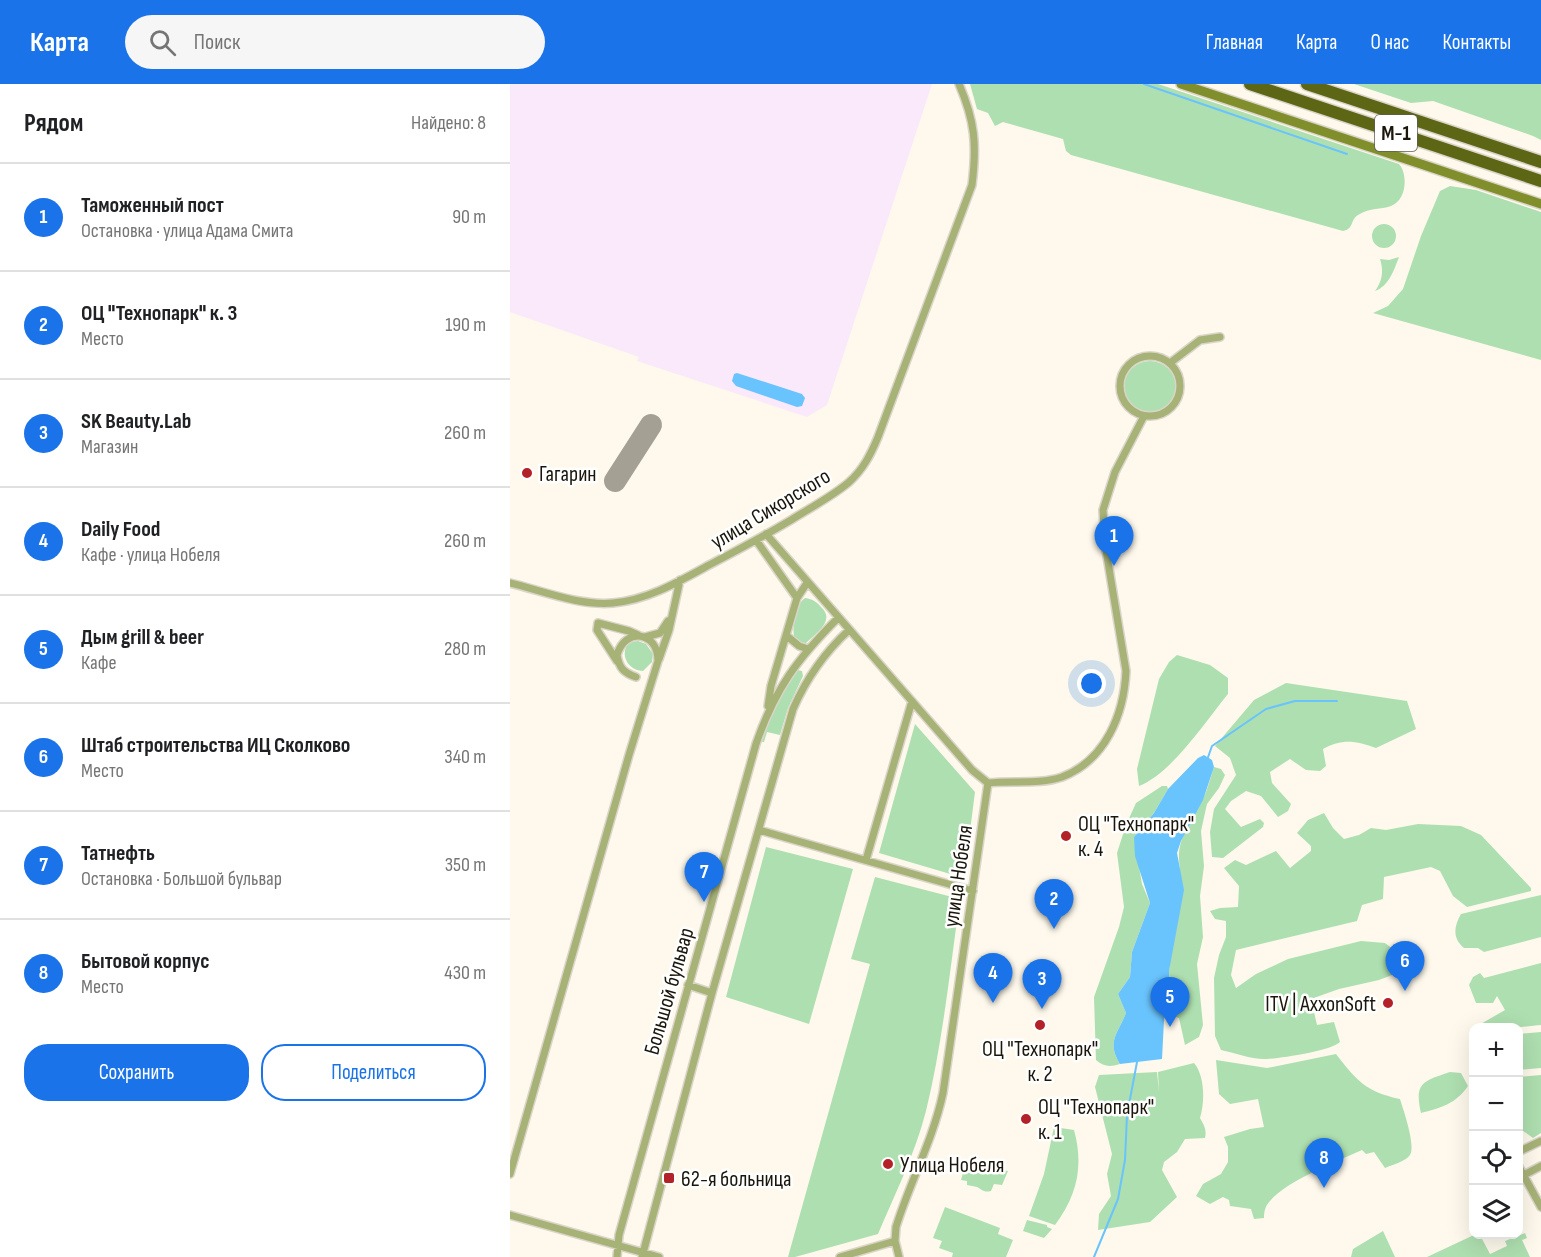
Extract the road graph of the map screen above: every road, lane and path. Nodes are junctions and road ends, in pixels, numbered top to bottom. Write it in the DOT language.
graph roads {
  1 [pos="959,84"];
  2 [pos="1181,84"];
  3 [pos="1250,84"];
  4 [pos="1307,84"];
  5 [pos="1541,162"];
  6 [pos="1541,181"];
  7 [pos="1541,204"];
  8 [pos="1220,337"];
  9 [pos="1170,363"];
  10 [pos="1144,416"];
  11 [pos="766,534"];
  12 [pos="756,540"];
  13 [pos="680,580"];
  14 [pos="510,583"];
  15 [pos="807,583"];
  16 [pos="797,598"];
  17 [pos="671,616"];
  18 [pos="838,618"];
  19 [pos="849,630"];
  20 [pos="641,636"];
  21 [pos="787,636"];
  22 [pos="808,649"];
  23 [pos="658,661"];
  24 [pos="618,663"];
  25 [pos="636,677"];
  26 [pos="912,701"];
  27 [pos="767,712"];
  28 [pos="988,783"];
  29 [pos="759,830"];
  30 [pos="866,860"];
  31 [pos="973,891"];
  32 [pos="688,985"];
  33 [pos="712,993"];
  34 [pos="1541,1142"];
  35 [pos="1523,1150"];
  36 [pos="1541,1166"];
  37 [pos="510,1174"];
  38 [pos="1524,1175"];
  39 [pos="1541,1207"];
  40 [pos="510,1215"];
  41 [pos="895,1241"];
  42 [pos="618,1246"];
  43 [pos="642,1255"];
  44 [pos="617,1257"];
  45 [pos="659,1257"];
  46 [pos="840,1257"];
  47 [pos="899,1257"];
  1 -- 11 [label="street, улица Сикорского"];
  2 -- 7 [label="main road"];
  3 -- 6 [label="highway, М-1"];
  4 -- 5 [label="highway, М-1"];
  8 -- 9 [label="street"];
  9 -- 10 [label="street"];
  9 -- 10 [label="street"];
  10 -- 28 [label="street"];
  11 -- 12 [label="street, улица Сикорского"];
  11 -- 15 [label="street"];
  12 -- 13 [label="street, улица Сикорского"];
  12 -- 16 [label="street"];
  13 -- 14 [label="street, улица Сикорского"];
  13 -- 17 [label="street"];
  15 -- 16 [label="street"];
  15 -- 18 [label="street"];
  16 -- 21 [label="street"];
  17 -- 20 [label="street"];
  17 -- 23 [label="street"];
  18 -- 19 [label="street"];
  18 -- 22 [label="street, Большой бульвар"];
  19 -- 26 [label="street"];
  19 -- 29 [label="street, Большой бульвар"];
  20 -- 23 [label="street"];
  20 -- 24 [label="street"];
  20 -- 24 [label="street"];
  21 -- 22 [label="street"];
  21 -- 27 [label="street"];
  22 -- 27 [label="street, Большой бульвар"];
  23 -- 37 [label="street"];
  24 -- 25 [label="street"];
  26 -- 28 [label="street"];
  26 -- 30 [label="street"];
  27 -- 32 [label="street, Большой бульвар"];
  28 -- 31 [label="street, улица Нобеля"];
  29 -- 30 [label="street"];
  29 -- 33 [label="street, Большой бульвар"];
  30 -- 31 [label="street"];
  31 -- 41 [label="street, улица Нобеля"];
  32 -- 33 [label="street"];
  32 -- 42 [label="street, Большой бульвар"];
  33 -- 43 [label="street, Большой бульвар"];
  34 -- 35 [label="street"];
  36 -- 38 [label="street"];
  38 -- 39 [label="street"];
  40 -- 42 [label="street"];
  41 -- 46 [label="street"];
  41 -- 47 [label="street"];
  42 -- 43 [label="street"];
  42 -- 44 [label="street, Большой бульвар"];
  43 -- 45 [label="street"];
}
